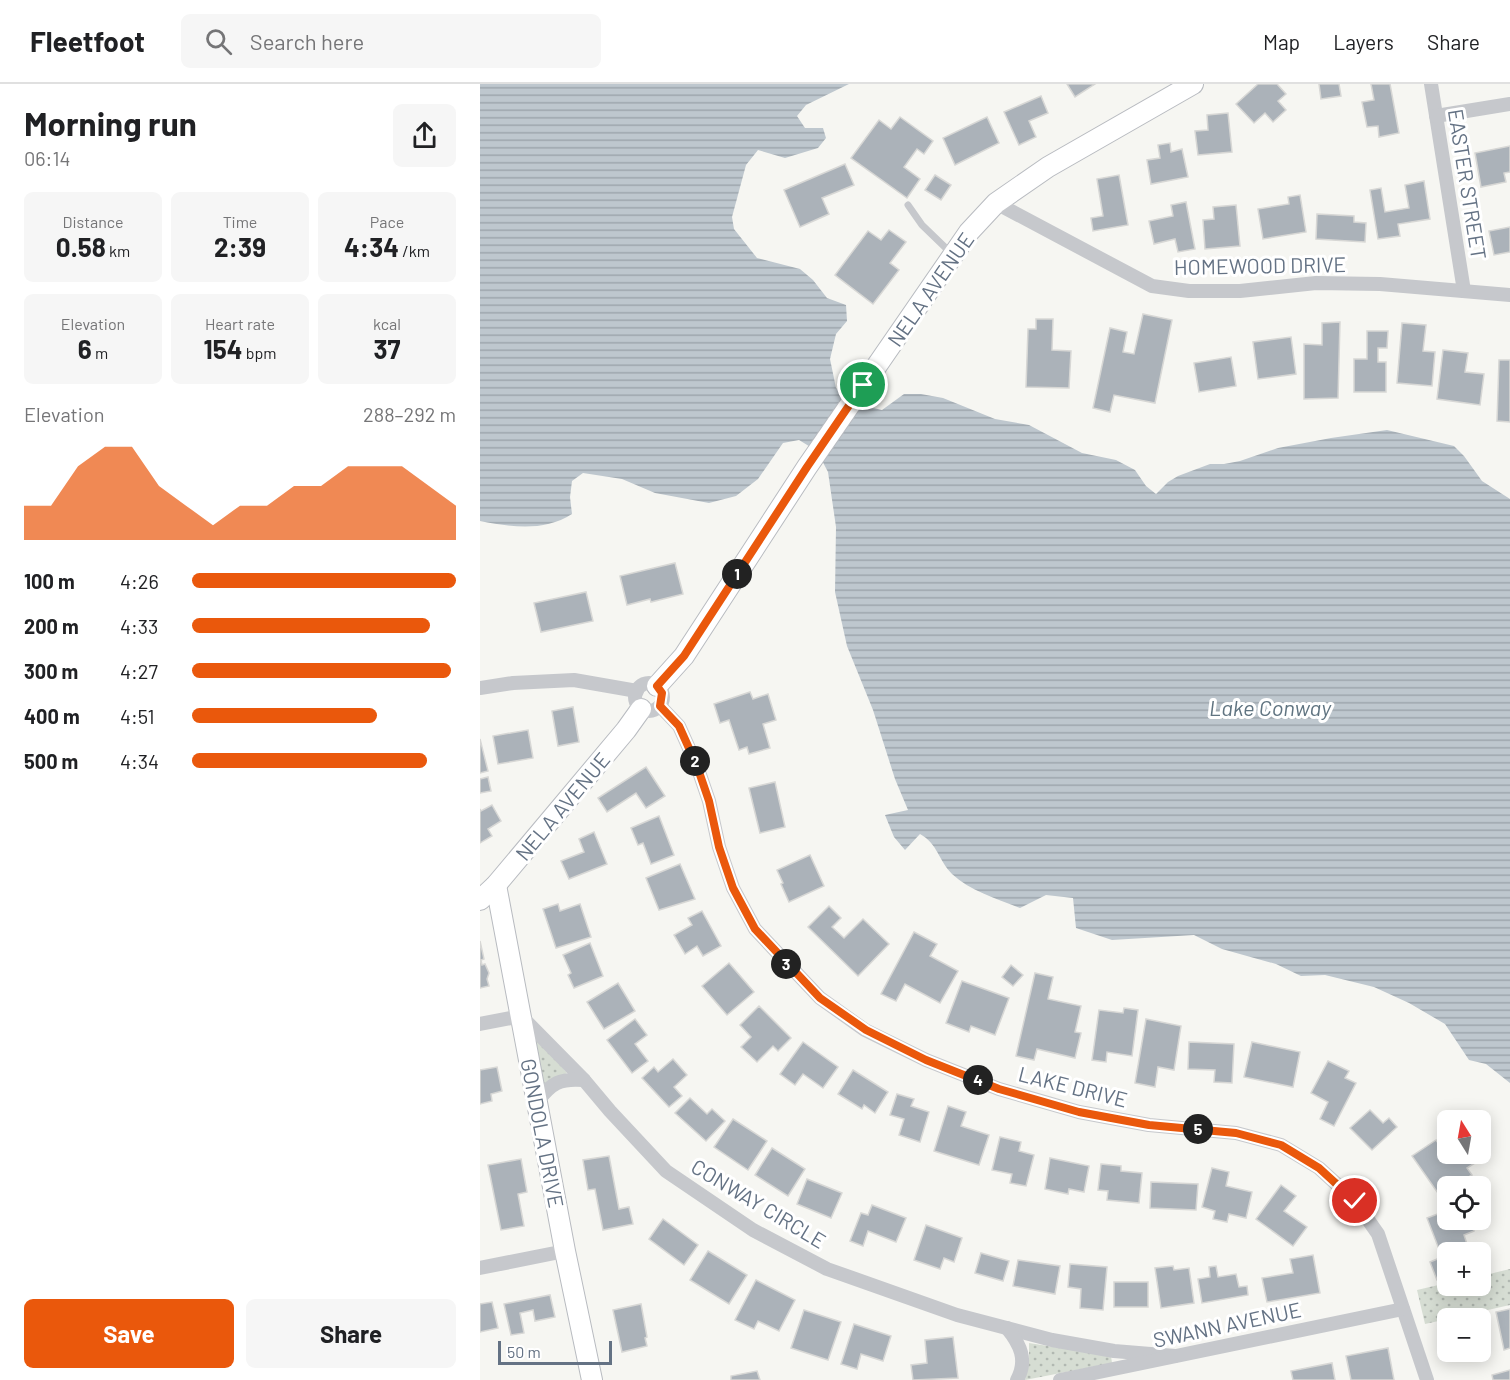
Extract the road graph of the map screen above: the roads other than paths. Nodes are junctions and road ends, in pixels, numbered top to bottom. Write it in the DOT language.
graph roads {
  1 [pos="1193,84"];
  2 [pos="1431,84"];
  3 [pos="1510,104"];
  4 [pos="1437,116"];
  5 [pos="996,203"];
  6 [pos="908,205"];
  7 [pos="953,255"];
  8 [pos="1464,291"];
  9 [pos="1510,295"];
  10 [pos="657,686"];
  11 [pos="480,688"];
  12 [pos="646,702"];
  13 [pos="496,885"];
  14 [pos="480,900"];
  15 [pos="521,1016"];
  16 [pos="480,1024"];
  17 [pos="584,1080"];
  18 [pos="537,1102"];
  19 [pos="565,1251"];
  20 [pos="480,1268"];
  21 [pos="1403,1309"];
  22 [pos="1006,1328"];
  23 [pos="1175,1356"];
  24 [pos="592,1380"];
  25 [pos="1017,1380"];
  26 [pos="1060,1380"];
  27 [pos="1427,1380"];
  1 -- 5 [label="street, NELA AVENUE"];
  2 -- 4 [label="street, EASTER STREET"];
  3 -- 4 [label="street"];
  4 -- 8 [label="street, EASTER STREET"];
  5 -- 7 [label="street, NELA AVENUE"];
  5 -- 8 [label="street, HOMEWOOD DRIVE"];
  6 -- 7 [label="lane"];
  7 -- 10 [label="street, NELA AVENUE"];
  8 -- 9 [label="street, HOMEWOOD DRIVE"];
  10 -- 12 [label="street"];
  10 -- 12 [label="street"];
  11 -- 12 [label="street"];
  12 -- 13 [label="street, NELA AVENUE"];
  12 -- 21 [label="street, LAKE DRIVE"];
  13 -- 14 [label="street, NELA AVENUE"];
  13 -- 15 [label="street, GONDOLA DRIVE"];
  15 -- 16 [label="street"];
  15 -- 17 [label="street, CONWAY CIRCLE"];
  15 -- 18 [label="street, GONDOLA DRIVE"];
  17 -- 18 [label="street"];
  17 -- 22 [label="street, CONWAY CIRCLE"];
  18 -- 19 [label="street, GONDOLA DRIVE"];
  19 -- 20 [label="street"];
  19 -- 24 [label="street, GONDOLA DRIVE"];
  21 -- 23 [label="street, SWANN AVENUE"];
  21 -- 27 [label="street, LAKE DRIVE"];
  22 -- 23 [label="street, CONWAY CIRCLE"];
  22 -- 25 [label="street"];
  23 -- 26 [label="street, SWANN AVENUE"];
}
